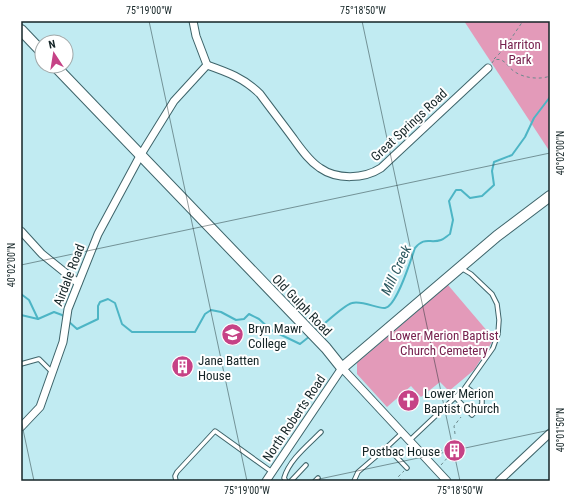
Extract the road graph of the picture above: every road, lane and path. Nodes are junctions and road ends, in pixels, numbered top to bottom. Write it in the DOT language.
graph roads {
  1 [pos="193,21"];
  2 [pos="523,21"];
  3 [pos="21,30"];
  4 [pos="34,44"];
  5 [pos="494,60"];
  6 [pos="207,65"];
  7 [pos="488,68"];
  8 [pos="63,74"];
  9 [pos="550,76"];
  10 [pos="140,156"];
  11 [pos="550,196"];
  12 [pos="21,232"];
  13 [pos="460,267"];
  14 [pos="78,283"];
  15 [pos="21,364"];
  16 [pos="342,368"];
  17 [pos="52,373"];
  18 [pos="466,387"];
  19 [pos="455,397"];
  20 [pos="461,417"];
  21 [pos="21,427"];
  22 [pos="321,432"];
  23 [pos="550,433"];
  24 [pos="402,434"];
  25 [pos="455,434"];
  26 [pos="409,441"];
  27 [pos="387,447"];
  28 [pos="440,449"];
  29 [pos="306,465"];
  30 [pos="407,468"];
  31 [pos="436,470"];
  32 [pos="269,478"];
  33 [pos="176,481"];
  34 [pos="286,481"];
  35 [pos="291,481"];
  36 [pos="354,481"];
  37 [pos="402,481"];
  38 [pos="447,481"];
  39 [pos="499,481"];
  1 -- 6 [label="street"];
  2 -- 5 [label="path"];
  3 -- 4 [label="street"];
  5 -- 7 [label="path"];
  5 -- 9 [label="path"];
  6 -- 7 [label="street, Great Springs Road"];
  6 -- 10 [label="street"];
  8 -- 10 [label="street, Old Gulph Road"];
  10 -- 14 [label="street, Airdale Road"];
  10 -- 16 [label="street, Old Gulph Road"];
  11 -- 13 [label="street"];
  12 -- 14 [label="street"];
  13 -- 16 [label="street"];
  13 -- 18 [label="lane"];
  14 -- 17 [label="street, Airdale Road"];
  15 -- 17 [label="lane"];
  16 -- 24 [label="street"];
  16 -- 32 [label="street, North Roberts Road"];
  17 -- 21 [label="street, Airdale Road"];
  18 -- 19 [label="lane"];
  18 -- 19 [label="lane"];
  19 -- 26 [label="lane"];
  20 -- 25 [label="path"];
  22 -- 34 [label="lane"];
  23 -- 39 [label="street"];
  24 -- 26 [label="street"];
  24 -- 27 [label="lane"];
  26 -- 31 [label="street"];
  27 -- 30 [label="lane"];
  27 -- 36 [label="lane"];
  28 -- 31 [label="path"];
  29 -- 35 [label="lane"];
  30 -- 37 [label="path"];
  31 -- 38 [label="street"];
  32 -- 33 [label="lane"];
}
